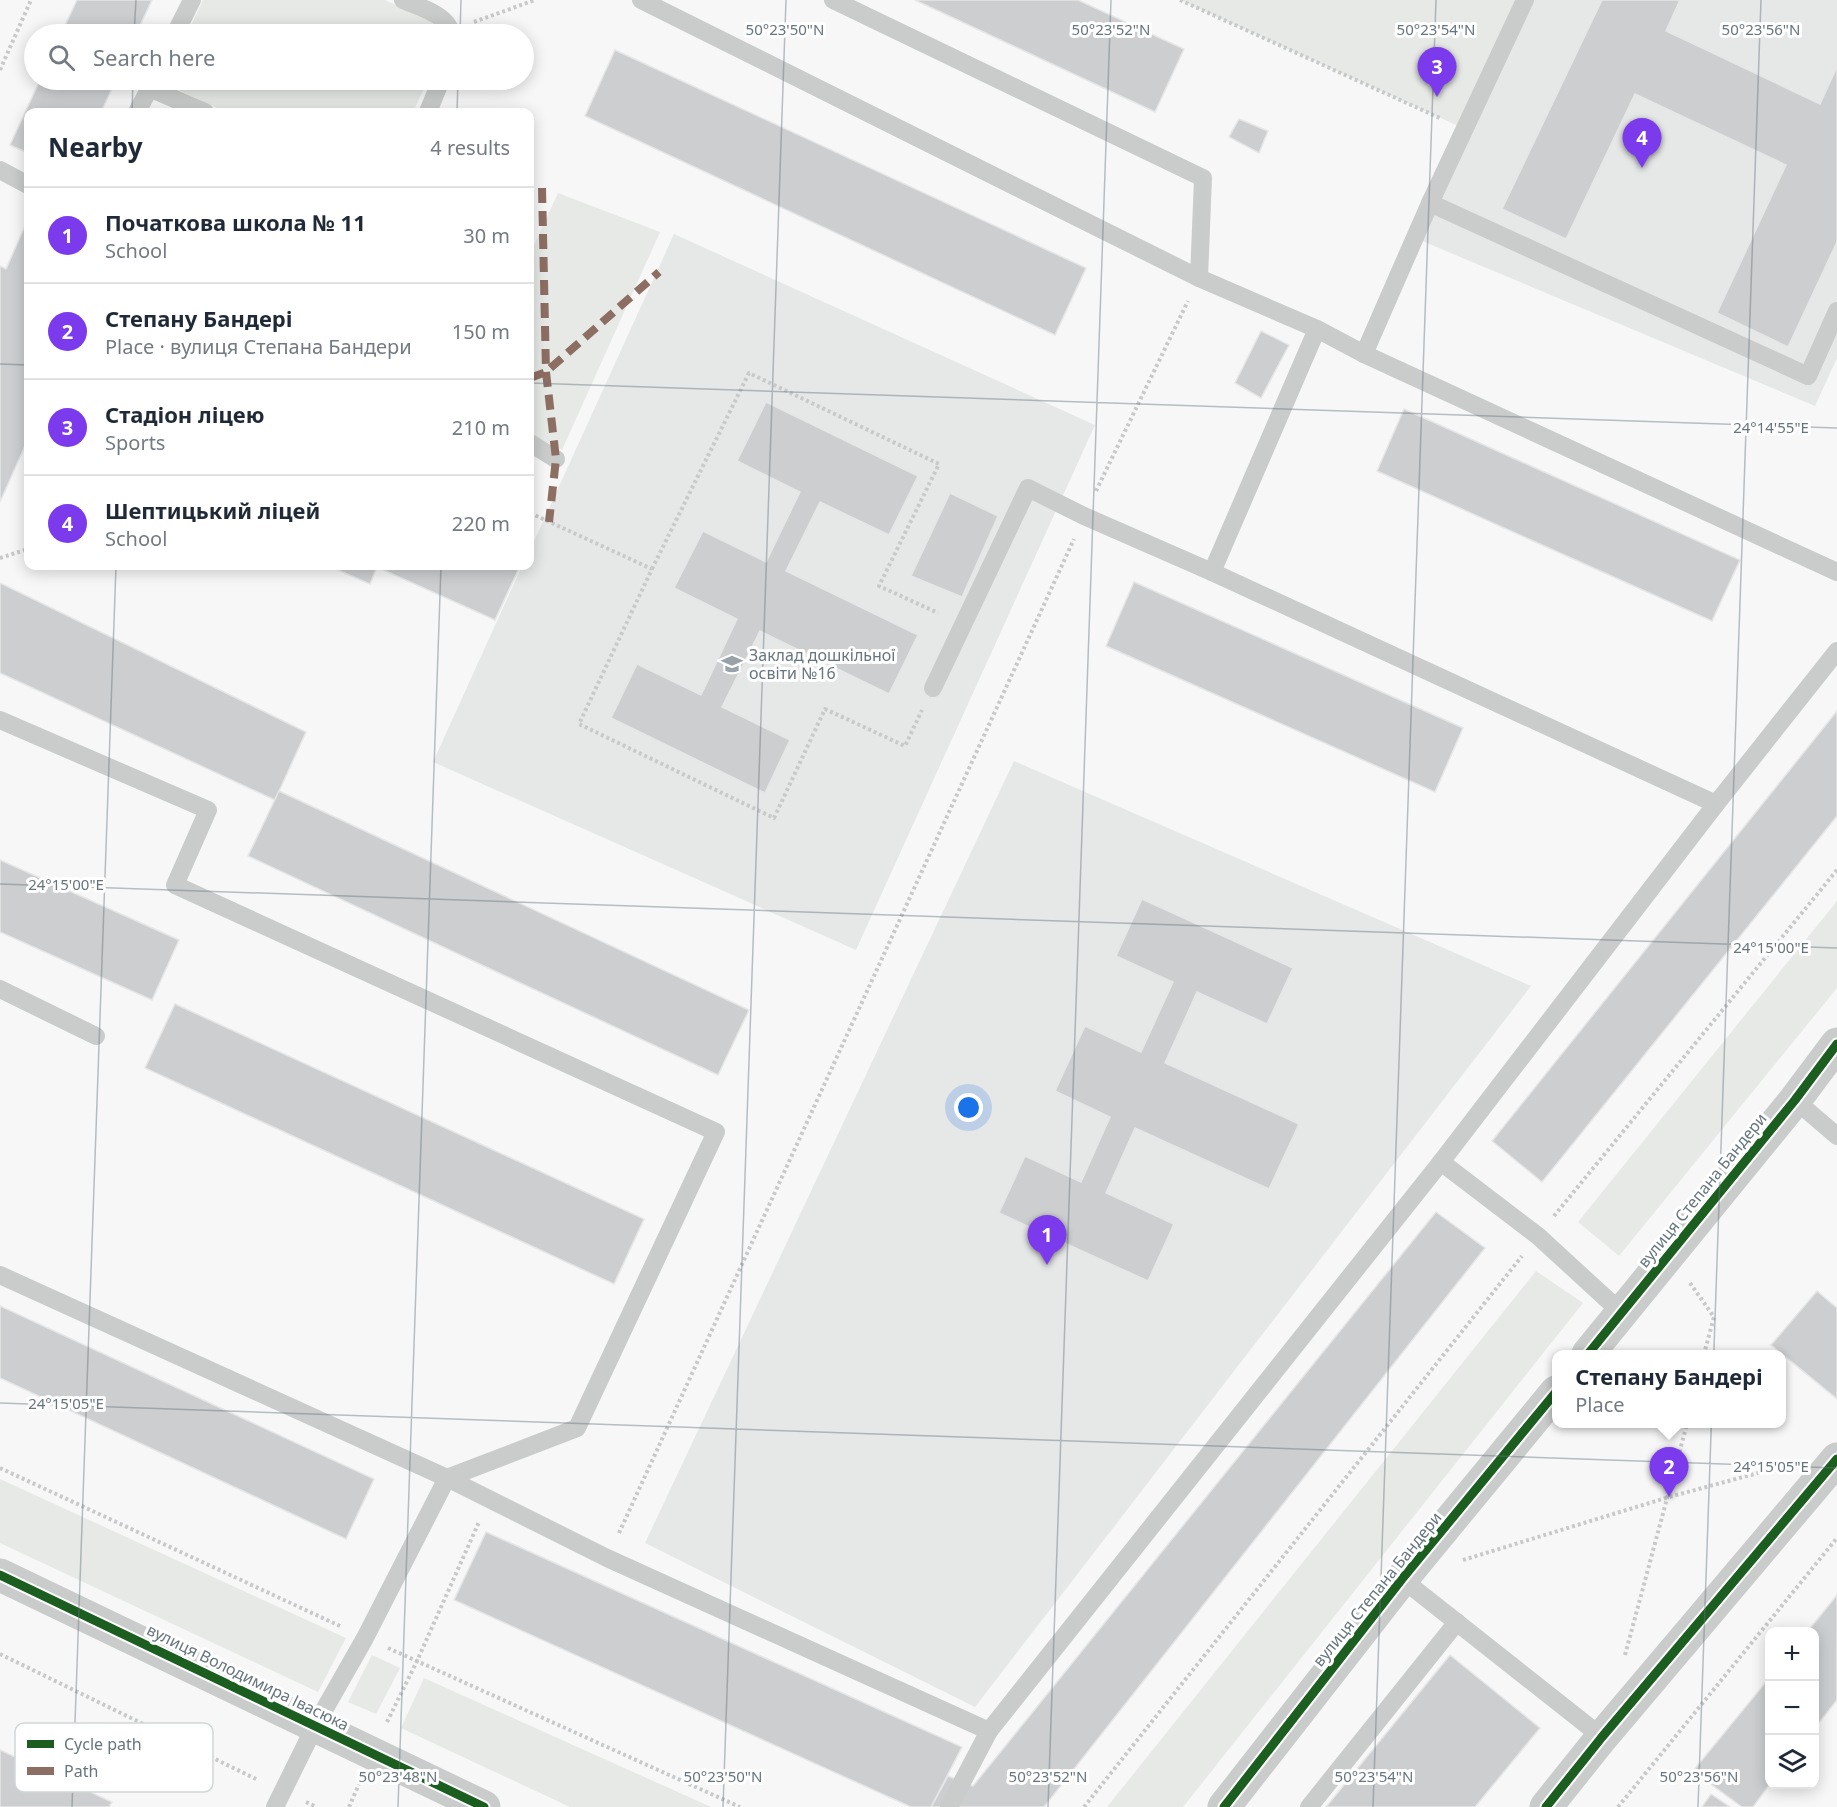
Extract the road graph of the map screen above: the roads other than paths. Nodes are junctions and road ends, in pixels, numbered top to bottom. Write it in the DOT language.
graph roads {
  1 [pos="192,0"];
  2 [pos="403,0"];
  3 [pos="641,0"];
  4 [pos="833,0"];
  5 [pos="1525,0"];
  6 [pos="180,24"];
  7 [pos="445,24"];
  8 [pos="149,90"];
  9 [pos="163,90"];
  10 [pos="437,90"];
  11 [pos="139,108"];
  12 [pos="197,108"];
  13 [pos="430,108"];
  14 [pos="0,172"];
  15 [pos="24,183"];
  16 [pos="1430,203"];
  17 [pos="1199,278"];
  18 [pos="1837,311"];
  19 [pos="1317,328"];
  20 [pos="1364,354"];
  21 [pos="534,445"];
  22 [pos="556,459"];
  23 [pos="1212,572"];
  24 [pos="1837,572"];
  25 [pos="1837,651"];
  26 [pos="933,688"];
  27 [pos="0,720"];
  28 [pos="1716,804"];
  29 [pos="0,989"];
  30 [pos="96,1036"];
  31 [pos="1837,1044"];
  32 [pos="1795,1100"];
  33 [pos="1837,1136"];
  34 [pos="1441,1162"];
  35 [pos="0,1275"];
  36 [pos="1622,1313"];
  37 [pos="1591,1350"];
  38 [pos="1552,1398"];
  39 [pos="1837,1459"];
  40 [pos="447,1478"];
  41 [pos="0,1575"];
  42 [pos="1402,1579"];
  43 [pos="1457,1622"];
  44 [pos="315,1726"];
  45 [pos="989,1731"];
  46 [pos="1602,1737"];
  47 [pos="278,1799"];
  48 [pos="484,1807"];
  49 [pos="949,1807"];
  50 [pos="1224,1807"];
  51 [pos="1309,1807"];
  52 [pos="1546,1807"];
  1 -- 6 [label="lane"];
  2 -- 7 [label="lane"];
  3 -- 17 [label="lane"];
  4 -- 17 [label="lane"];
  5 -- 16 [label="lane"];
  8 -- 11 [label="lane"];
  9 -- 12 [label="lane"];
  10 -- 13 [label="lane"];
  14 -- 15 [label="lane"];
  16 -- 18 [label="lane"];
  16 -- 20 [label="lane"];
  17 -- 19 [label="lane"];
  19 -- 20 [label="lane"];
  19 -- 23 [label="lane"];
  20 -- 24 [label="lane"];
  21 -- 22 [label="lane"];
  23 -- 26 [label="lane"];
  23 -- 28 [label="lane"];
  25 -- 28 [label="lane"];
  27 -- 40 [label="lane"];
  28 -- 34 [label="lane"];
  29 -- 30 [label="lane"];
  31 -- 32 [label="street, вулиця Степана Бандери"];
  32 -- 33 [label="lane"];
  32 -- 36 [label="street, вулиця Степана Бандери"];
  34 -- 36 [label="lane"];
  34 -- 45 [label="lane"];
  35 -- 40 [label="lane"];
  36 -- 37 [label="street, вулиця Степана Бандери"];
  38 -- 42 [label="street, вулиця Степана Бандери"];
  39 -- 46 [label="street"];
  40 -- 44 [label="lane"];
  40 -- 45 [label="lane"];
  41 -- 44 [label="street, вулиця Володимира Івасюка"];
  42 -- 43 [label="lane"];
  42 -- 50 [label="street, вулиця Степана Бандери"];
  43 -- 46 [label="lane"];
  43 -- 51 [label="lane"];
  44 -- 47 [label="lane"];
  44 -- 48 [label="street, вулиця Володимира Івасюка"];
  45 -- 49 [label="lane"];
  46 -- 52 [label="street"];
}
